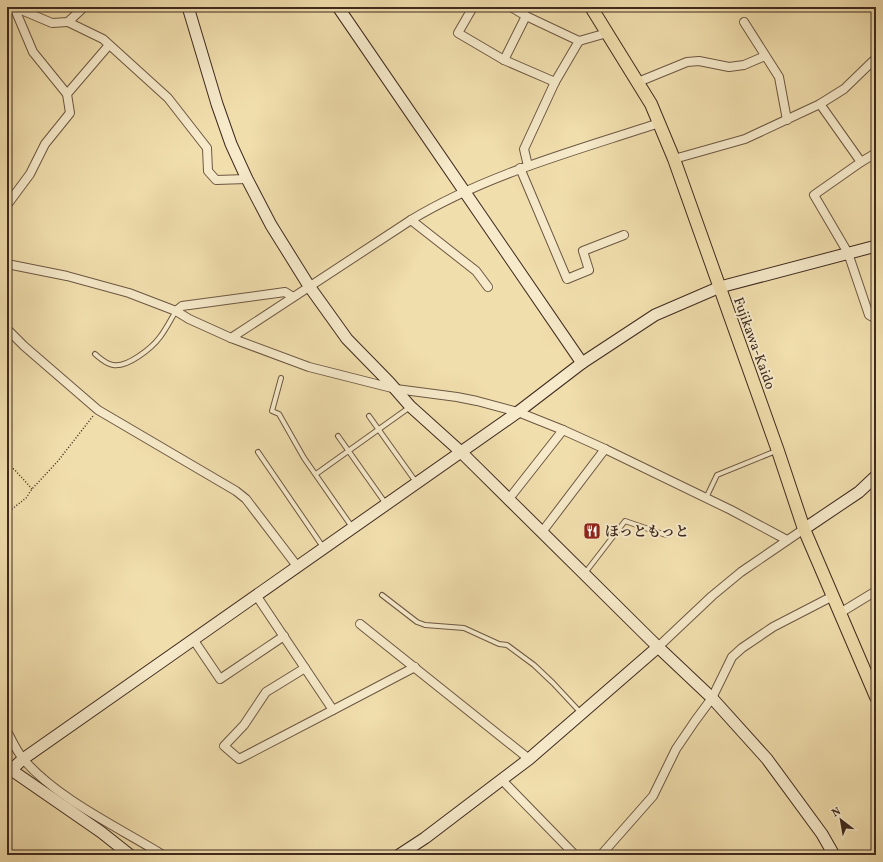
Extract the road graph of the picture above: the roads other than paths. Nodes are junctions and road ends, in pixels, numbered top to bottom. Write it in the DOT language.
graph roads {
  1 [pos="14,7"];
  2 [pos="84,7"];
  3 [pos="188,7"];
  4 [pos="338,7"];
  5 [pos="473,7"];
  6 [pos="511,7"];
  7 [pos="594,8"];
  8 [pos="526,16"];
  9 [pos="68,22"];
  10 [pos="744,22"];
  11 [pos="607,33"];
  12 [pos="578,41"];
  13 [pos="109,45"];
  14 [pos="765,56"];
  15 [pos="876,58"];
  16 [pos="504,60"];
  17 [pos="555,82"];
  18 [pos="638,82"];
  19 [pos="67,94"];
  20 [pos="820,104"];
  21 [pos="787,120"];
  22 [pos="659,123"];
  23 [pos="876,154"];
  24 [pos="674,159"];
  25 [pos="860,162"];
  26 [pos="524,167"];
  27 [pos="247,179"];
  28 [pos="464,192"];
  29 [pos="7,205"];
  30 [pos="411,220"];
  31 [pos="624,235"];
  32 [pos="876,246"];
  33 [pos="848,253"];
  34 [pos="7,264"];
  35 [pos="309,286"];
  36 [pos="488,287"];
  37 [pos="720,287"];
  38 [pos="293,297"];
  39 [pos="176,311"];
  40 [pos="876,319"];
  41 [pos="7,329"];
  42 [pos="231,338"];
  43 [pos="95,354"];
  44 [pos="582,363"];
  45 [pos="281,378"];
  46 [pos="396,389"];
  47 [pos="410,406"];
  48 [pos="518,412"];
  49 [pos="369,416"];
  50 [pos="379,429"];
  51 [pos="563,430"];
  52 [pos="338,436"];
  53 [pos="605,449"];
  54 [pos="348,451"];
  55 [pos="778,451"];
  56 [pos="258,452"];
  57 [pos="460,452"];
  58 [pos="316,474"];
  59 [pos="876,476"];
  60 [pos="416,483"];
  61 [pos="706,498"];
  62 [pos="508,500"];
  63 [pos="386,504"];
  64 [pos="352,527"];
  65 [pos="804,529"];
  66 [pos="542,532"];
  67 [pos="666,536"];
  68 [pos="787,540"];
  69 [pos="323,548"];
  70 [pos="297,566"];
  71 [pos="584,573"];
  72 [pos="876,592"];
  73 [pos="256,595"];
  74 [pos="382,595"];
  75 [pos="833,596"];
  76 [pos="840,613"];
  77 [pos="360,624"];
  78 [pos="284,636"];
  79 [pos="193,639"];
  80 [pos="658,647"];
  81 [pos="305,668"];
  82 [pos="415,668"];
  83 [pos="876,697"];
  84 [pos="712,698"];
  85 [pos="333,710"];
  86 [pos="581,713"];
  87 [pos="7,731"];
  88 [pos="23,759"];
  89 [pos="529,759"];
  90 [pos="9,768"];
  91 [pos="502,780"];
  92 [pos="130,855"];
  93 [pos="163,855"];
  94 [pos="399,855"];
  95 [pos="575,855"];
  96 [pos="601,855"];
  97 [pos="834,855"];
  1 -- 9 [label="street"];
  1 -- 19 [label="street"];
  2 -- 9 [label="street"];
  3 -- 27 [label="street"];
  4 -- 28 [label="street"];
  5 -- 16 [label="street"];
  6 -- 8 [label="street"];
  7 -- 11 [label="main road, Fujikawa-Kaido"];
  8 -- 12 [label="street"];
  8 -- 16 [label="street"];
  9 -- 13 [label="street"];
  10 -- 14 [label="street"];
  11 -- 12 [label="street"];
  11 -- 18 [label="main road, Fujikawa-Kaido"];
  12 -- 17 [label="street"];
  13 -- 19 [label="street"];
  13 -- 27 [label="street"];
  14 -- 18 [label="street"];
  14 -- 21 [label="street"];
  15 -- 20 [label="street"];
  16 -- 17 [label="street"];
  17 -- 26 [label="street"];
  18 -- 22 [label="main road, Fujikawa-Kaido"];
  19 -- 29 [label="street"];
  20 -- 21 [label="street"];
  20 -- 25 [label="street"];
  21 -- 24 [label="street"];
  22 -- 24 [label="main road, Fujikawa-Kaido"];
  22 -- 26 [label="street"];
  23 -- 25 [label="street"];
  24 -- 37 [label="main road, Fujikawa-Kaido"];
  25 -- 33 [label="street"];
  26 -- 28 [label="street"];
  26 -- 31 [label="street"];
  27 -- 35 [label="street"];
  28 -- 30 [label="street"];
  28 -- 44 [label="street"];
  30 -- 35 [label="street"];
  30 -- 36 [label="street"];
  32 -- 33 [label="street"];
  33 -- 37 [label="street"];
  33 -- 40 [label="street"];
  34 -- 39 [label="street"];
  35 -- 38 [label="street"];
  35 -- 46 [label="street"];
  37 -- 44 [label="street"];
  37 -- 55 [label="main road, Fujikawa-Kaido"];
  38 -- 39 [label="street"];
  38 -- 42 [label="street"];
  39 -- 42 [label="street"];
  39 -- 43 [label="lane"];
  41 -- 70 [label="street"];
  42 -- 46 [label="street"];
  44 -- 48 [label="street"];
  45 -- 58 [label="lane"];
  46 -- 47 [label="street"];
  46 -- 48 [label="street"];
  47 -- 50 [label="lane"];
  47 -- 57 [label="street"];
  48 -- 51 [label="street"];
  48 -- 57 [label="street"];
  49 -- 50 [label="lane"];
  50 -- 54 [label="lane"];
  50 -- 60 [label="lane"];
  51 -- 53 [label="street"];
  51 -- 62 [label="street"];
  52 -- 54 [label="lane"];
  53 -- 61 [label="street"];
  53 -- 66 [label="street"];
  54 -- 58 [label="lane"];
  54 -- 63 [label="lane"];
  55 -- 61 [label="lane"];
  55 -- 65 [label="main road, Fujikawa-Kaido"];
  56 -- 69 [label="lane"];
  57 -- 60 [label="street"];
  57 -- 62 [label="street"];
  58 -- 64 [label="lane"];
  59 -- 65 [label="street"];
  60 -- 63 [label="street"];
  61 -- 68 [label="street"];
  62 -- 66 [label="street"];
  63 -- 64 [label="street"];
  64 -- 69 [label="street"];
  65 -- 68 [label="street"];
  65 -- 75 [label="main road, Fujikawa-Kaido"];
  66 -- 71 [label="street"];
  67 -- 71 [label="lane"];
  68 -- 80 [label="street"];
  69 -- 70 [label="street"];
  70 -- 73 [label="street"];
  71 -- 80 [label="street"];
  72 -- 76 [label="street"];
  73 -- 78 [label="street"];
  73 -- 79 [label="street"];
  74 -- 86 [label="lane"];
  75 -- 76 [label="main road, Fujikawa-Kaido"];
  75 -- 84 [label="street"];
  76 -- 83 [label="main road, Fujikawa-Kaido"];
  77 -- 82 [label="street"];
  78 -- 79 [label="street"];
  78 -- 81 [label="street"];
  79 -- 88 [label="street"];
  80 -- 84 [label="street"];
  80 -- 86 [label="street"];
  81 -- 85 [label="street"];
  81 -- 85 [label="street"];
  82 -- 85 [label="street"];
  82 -- 89 [label="street"];
  84 -- 96 [label="street"];
  84 -- 97 [label="street"];
  86 -- 89 [label="street"];
  87 -- 88 [label="street"];
  88 -- 90 [label="street"];
  88 -- 93 [label="street"];
  89 -- 91 [label="street"];
  90 -- 92 [label="street"];
  91 -- 94 [label="street"];
  91 -- 95 [label="street"];
}
